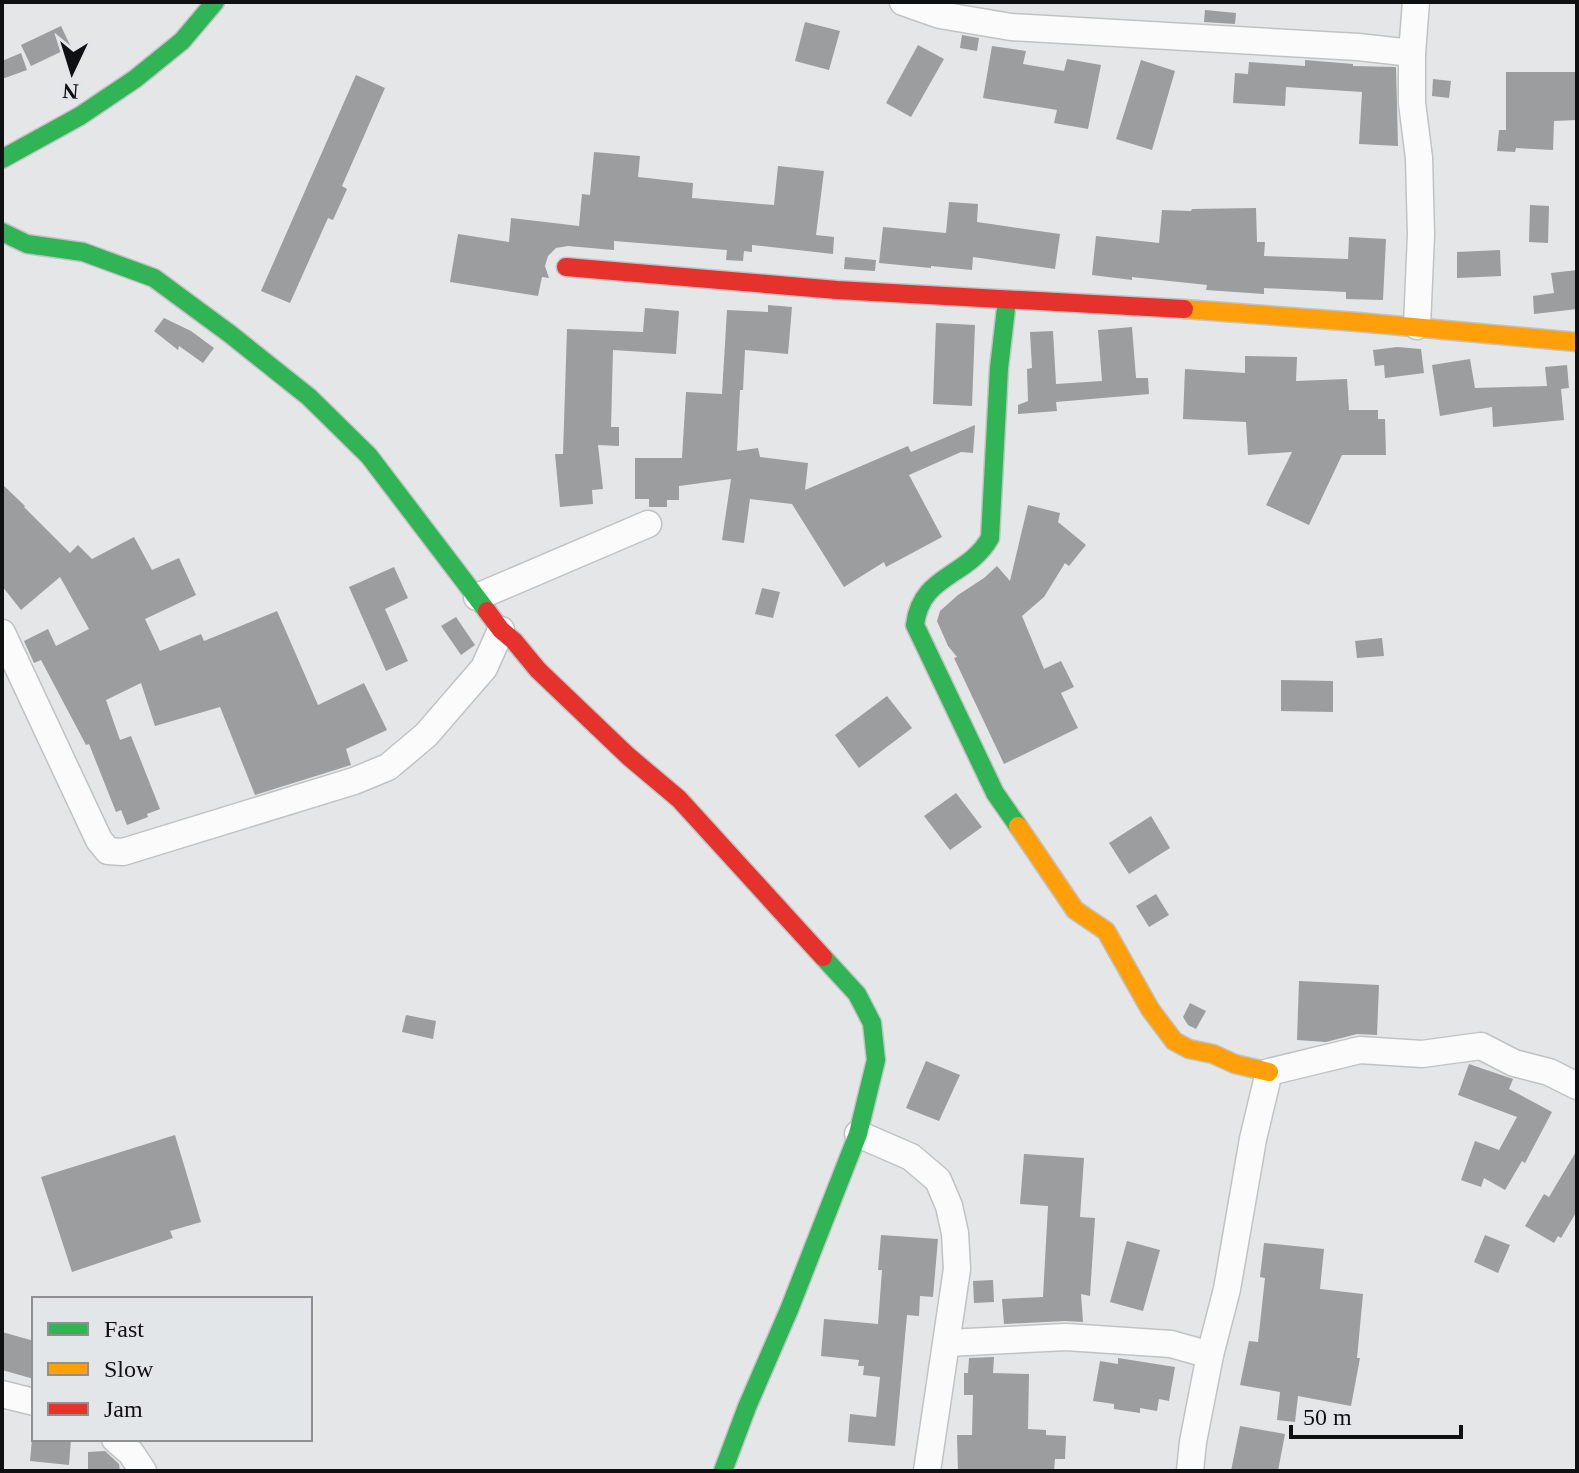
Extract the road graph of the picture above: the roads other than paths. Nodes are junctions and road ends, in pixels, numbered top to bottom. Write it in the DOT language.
graph roads {
  1 [pos="215,2"];
  2 [pos="903,2"];
  3 [pos="1416,2"];
  4 [pos="1412,53"];
  5 [pos="2,159"];
  6 [pos="2,232"];
  7 [pos="566,267"];
  8 [pos="1007,300"];
  9 [pos="1417,326"];
  10 [pos="1577,342"];
  11 [pos="648,524"];
  12 [pos="477,597"];
  13 [pos="501,630"];
  14 [pos="2,633"];
  15 [pos="1269,1072"];
  16 [pos="1577,1086"];
  17 [pos="858,1134"];
  18 [pos="947,1343"];
  19 [pos="1210,1355"];
  20 [pos="2,1394"];
  21 [pos="32,1402"];
  22 [pos="117,1441"];
  23 [pos="143,1471"];
  24 [pos="723,1471"];
  25 [pos="927,1471"];
  26 [pos="1190,1471"];
  1 -- 5 [label="street"];
  2 -- 4 [label="street"];
  3 -- 4 [label="street"];
  4 -- 9 [label="street"];
  6 -- 12 [label="street"];
  7 -- 8 [label="street"];
  8 -- 9 [label="street"];
  8 -- 15 [label="street"];
  9 -- 10 [label="street"];
  11 -- 12 [label="street"];
  12 -- 13 [label="street"];
  13 -- 14 [label="street"];
  13 -- 17 [label="street"];
  15 -- 16 [label="street"];
  15 -- 19 [label="street"];
  17 -- 18 [label="street"];
  17 -- 24 [label="street"];
  18 -- 19 [label="street"];
  18 -- 25 [label="street"];
  19 -- 26 [label="street"];
  20 -- 21 [label="street"];
  22 -- 23 [label="street"];
}
